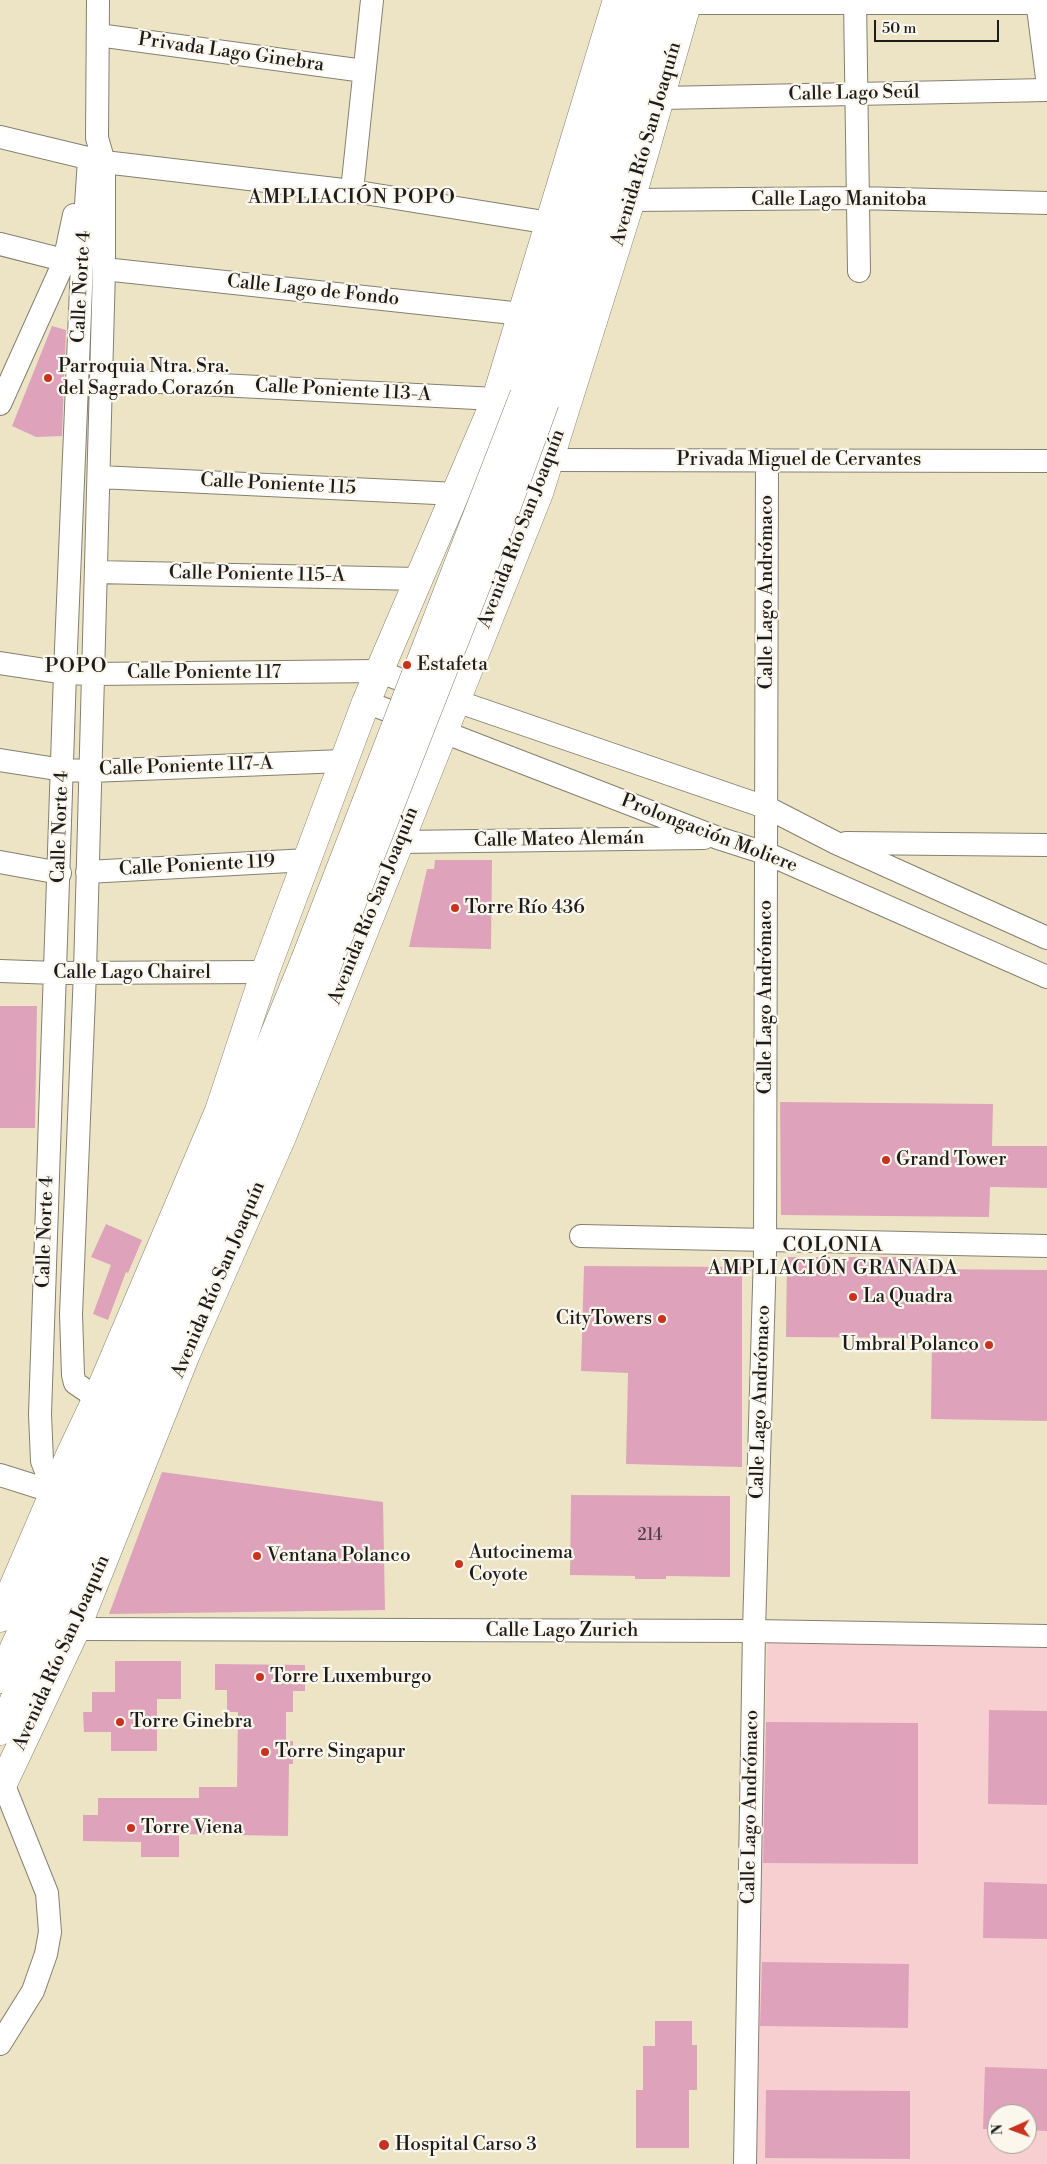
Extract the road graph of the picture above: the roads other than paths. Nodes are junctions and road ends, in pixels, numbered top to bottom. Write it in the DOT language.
graph roads {
  1 [pos="98,0"];
  2 [pos="372,0"];
  3 [pos="617,0"];
  4 [pos="624,0"];
  5 [pos="641,0"];
  6 [pos="680,1"];
  7 [pos="1037,1"];
  8 [pos="855,2"];
  9 [pos="98,35"];
  10 [pos="364,72"];
  11 [pos="1047,78"];
  12 [pos="616,81"];
  13 [pos="1047,90"];
  14 [pos="857,94"];
  15 [pos="662,98"];
  16 [pos="0,137"];
  17 [pos="96,161"];
  18 [pos="352,191"];
  19 [pos="858,198"];
  20 [pos="631,200"];
  21 [pos="1047,202"];
  22 [pos="550,223"];
  23 [pos="0,244"];
  24 [pos="73,263"];
  25 [pos="104,269"];
  26 [pos="859,271"];
  27 [pos="522,314"];
  28 [pos="7,369"];
  29 [pos="100,379"];
  30 [pos="496,398"];
  31 [pos="535,399"];
  32 [pos="0,404"];
  33 [pos="551,460"];
  34 [pos="767,460"];
  35 [pos="1047,461"];
  36 [pos="470,464"];
  37 [pos="99,476"];
  38 [pos="539,493"];
  39 [pos="457,494"];
  40 [pos="96,572"];
  41 [pos="418,579"];
  42 [pos="0,662"];
  43 [pos="378,672"];
  44 [pos="65,673"];
  45 [pos="92,674"];
  46 [pos="456,701"];
  47 [pos="366,702"];
  48 [pos="443,733"];
  49 [pos="0,760"];
  50 [pos="344,761"];
  51 [pos="63,770"];
  52 [pos="90,771"];
  53 [pos="768,808"];
  54 [pos="718,838"];
  55 [pos="400,842"];
  56 [pos="836,844"];
  57 [pos="1047,846"];
  58 [pos="768,854"];
  59 [pos="308,860"];
  60 [pos="0,862"];
  61 [pos="87,872"];
  62 [pos="60,873"];
  63 [pos="1047,938"];
  64 [pos="1,971"];
  65 [pos="85,972"];
  66 [pos="265,972"];
  67 [pos="56,973"];
  68 [pos="1047,977"];
  69 [pos="581,1236"];
  70 [pos="766,1241"];
  71 [pos="1047,1246"];
  72 [pos="192,1261"];
  73 [pos="124,1335"];
  74 [pos="186,1354"];
  75 [pos="98,1398"];
  76 [pos="0,1475"];
  77 [pos="54,1492"];
  78 [pos="0,1618"];
  79 [pos="76,1629"];
  80 [pos="754,1631"];
  81 [pos="1047,1636"];
  82 [pos="0,1679"];
  83 [pos="0,1731"];
  84 [pos="2,1786"];
  85 [pos="0,2044"];
  86 [pos="745,2164"];
  1 -- 9 [label="street"];
  2 -- 10 [label="street"];
  3 -- 22 [label="main road"];
  4 -- 12 [label="main road"];
  5 -- 12 [label="main road, Avenida Río San Joaquín"];
  6 -- 8 [label="street"];
  6 -- 15 [label="main road, Avenida Río San Joaquín"];
  6 -- 31 [label="main road, Avenida Río San Joaquín"];
  7 -- 8 [label="street"];
  7 -- 11 [label="street"];
  8 -- 14 [label="street"];
  9 -- 10 [label="street, Privada Lago Ginebra"];
  9 -- 17 [label="street"];
  10 -- 18 [label="street"];
  12 -- 31 [label="main road, Avenida Río San Joaquín"];
  13 -- 14 [label="street, Calle Lago Seúl"];
  14 -- 15 [label="street, Calle Lago Seúl"];
  14 -- 19 [label="street"];
  15 -- 20 [label="main road, Avenida Río San Joaquín"];
  16 -- 17 [label="street"];
  17 -- 18 [label="street"];
  17 -- 24 [label="street, Calle Norte 4"];
  17 -- 25 [label="street, Calle Norte 4"];
  18 -- 22 [label="street"];
  19 -- 20 [label="street, Calle Lago Manitoba"];
  19 -- 21 [label="street, Calle Lago Manitoba"];
  19 -- 26 [label="street"];
  20 -- 33 [label="main road, Avenida Río San Joaquín"];
  22 -- 27 [label="main road"];
  23 -- 24 [label="street"];
  24 -- 28 [label="street"];
  24 -- 44 [label="street, Calle Norte 4"];
  25 -- 27 [label="street, Calle Lago de Fondo"];
  25 -- 29 [label="street, Calle Norte 4"];
  27 -- 30 [label="main road"];
  28 -- 32 [label="street"];
  29 -- 30 [label="street, Calle Poniente 113-A"];
  29 -- 37 [label="street, Calle Norte 4"];
  30 -- 36 [label="main road"];
  31 -- 72 [label="main road, Avenida Río San Joaquín, bridge"];
  33 -- 34 [label="street, Privada Miguel de Cervantes"];
  33 -- 38 [label="main road, Avenida Río San Joaquín"];
  34 -- 35 [label="street, Privada Miguel de Cervantes"];
  34 -- 53 [label="street, Calle Lago Andrómaco"];
  36 -- 38 [label="main road"];
  36 -- 39 [label="main road"];
  37 -- 39 [label="street, Calle Poniente 115"];
  37 -- 40 [label="street, Calle Norte 4"];
  38 -- 46 [label="main road, Avenida Río San Joaquín"];
  39 -- 41 [label="main road"];
  40 -- 41 [label="street, Calle Poniente 115-A"];
  40 -- 45 [label="street, Calle Norte 4"];
  41 -- 43 [label="main road"];
  42 -- 44 [label="street, Calle Poniente 117"];
  43 -- 45 [label="street, Calle Poniente 117"];
  43 -- 46 [label="street"];
  43 -- 47 [label="main road"];
  44 -- 45 [label="street, Calle Poniente 117"];
  44 -- 51 [label="street, Calle Norte 4"];
  45 -- 52 [label="street, Calle Norte 4"];
  46 -- 48 [label="main road, Avenida Río San Joaquín"];
  46 -- 53 [label="street"];
  47 -- 48 [label="street, Prolongación Moliere"];
  47 -- 50 [label="main road"];
  48 -- 54 [label="street, Prolongación Moliere"];
  48 -- 55 [label="main road, Avenida Río San Joaquín"];
  49 -- 51 [label="street, Calle Poniente 117-A"];
  50 -- 52 [label="street, Calle Poniente 117-A"];
  50 -- 59 [label="main road"];
  51 -- 52 [label="street, Calle Poniente 117-A"];
  51 -- 62 [label="street, Calle Norte 4"];
  52 -- 61 [label="street, Calle Norte 4"];
  53 -- 56 [label="street"];
  53 -- 58 [label="street, Calle Lago Andrómaco"];
  54 -- 55 [label="street, Calle Mateo Alemán"];
  54 -- 58 [label="street, Prolongación Moliere"];
  55 -- 74 [label="main road, Avenida Río San Joaquín"];
  56 -- 57 [label="street"];
  56 -- 63 [label="street"];
  58 -- 68 [label="street, Prolongación Moliere"];
  58 -- 70 [label="street, Calle Lago Andrómaco"];
  59 -- 61 [label="street, Calle Poniente 119"];
  59 -- 66 [label="main road"];
  60 -- 62 [label="street"];
  61 -- 65 [label="street, Calle Norte 4"];
  62 -- 67 [label="street, Calle Norte 4"];
  64 -- 67 [label="street, Calle Lago Chairel"];
  65 -- 66 [label="street, Calle Lago Chairel"];
  65 -- 67 [label="street, Calle Lago Chairel"];
  65 -- 75 [label="street, Calle Norte 4"];
  66 -- 73 [label="main road"];
  67 -- 77 [label="street, Calle Norte 4"];
  69 -- 70 [label="street"];
  70 -- 71 [label="street"];
  70 -- 80 [label="street, Calle Lago Andrómaco"];
  72 -- 73 [label="main road"];
  72 -- 74 [label="main road"];
  72 -- 82 [label="main road, Avenida Río San Joaquín"];
  72 -- 83 [label="main road, Avenida Río San Joaquín"];
  73 -- 75 [label="main road"];
  74 -- 79 [label="main road, Avenida Río San Joaquín"];
  75 -- 77 [label="main road"];
  76 -- 77 [label="street"];
  77 -- 78 [label="main road"];
  79 -- 80 [label="street, Calle Lago Zurich"];
  79 -- 84 [label="main road, Avenida Río San Joaquín"];
  80 -- 81 [label="street, Calle Lago Zurich"];
  80 -- 86 [label="street, Calle Lago Andrómaco"];
  84 -- 85 [label="street"];
}
